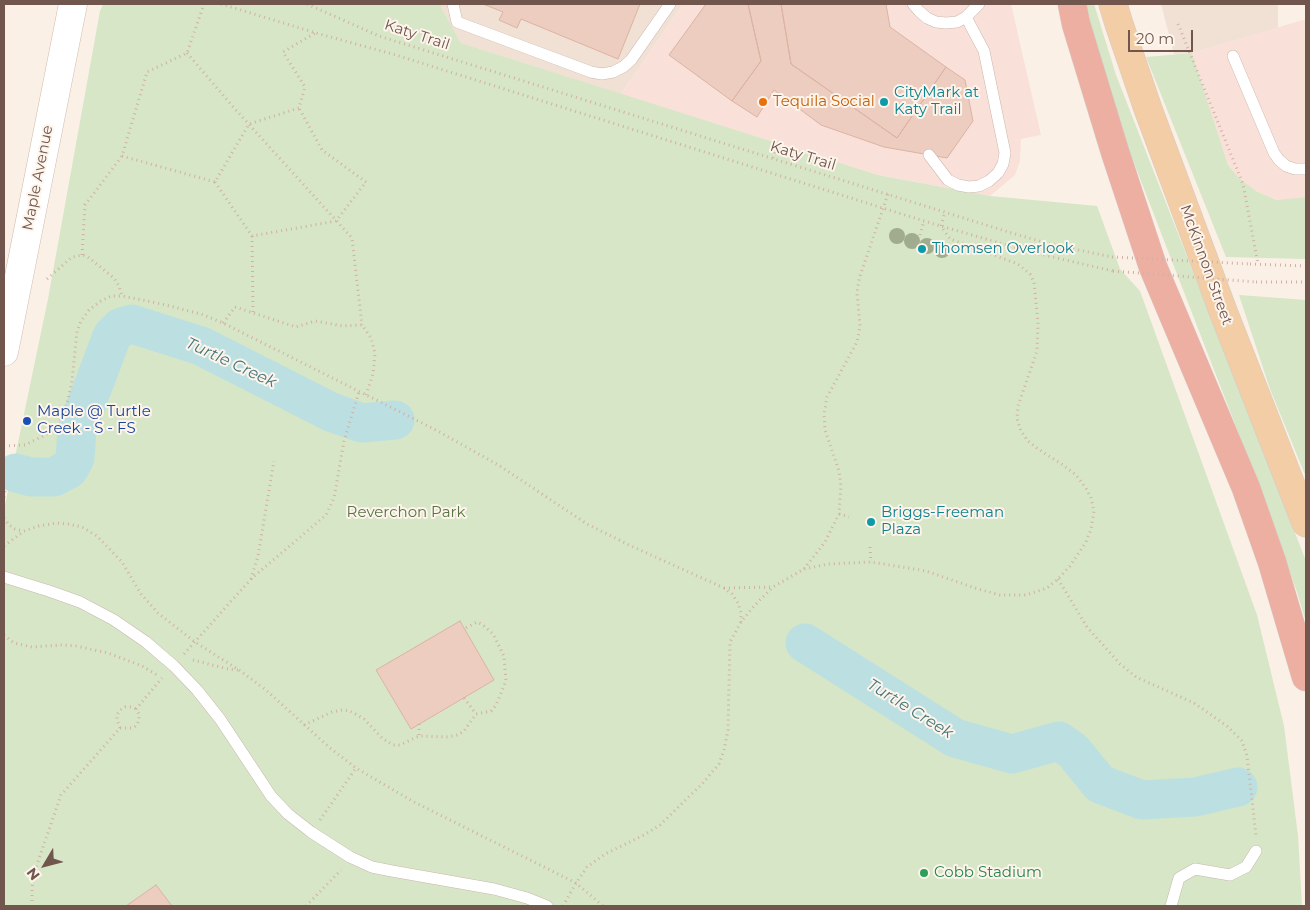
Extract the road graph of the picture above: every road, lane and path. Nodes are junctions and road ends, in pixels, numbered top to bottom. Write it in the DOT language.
graph roads {
  1 [pos="73,4"];
  2 [pos="204,4"];
  3 [pos="221,4"];
  4 [pos="307,4"];
  5 [pos="453,4"];
  6 [pos="670,4"];
  7 [pos="913,4"];
  8 [pos="979,4"];
  9 [pos="1072,4"];
  10 [pos="1113,4"];
  11 [pos="966,17"];
  12 [pos="1178,24"];
  13 [pos="316,33"];
  14 [pos="187,53"];
  15 [pos="1232,56"];
  16 [pos="299,108"];
  17 [pos="249,124"];
  18 [pos="778,139"];
  19 [pos="929,155"];
  20 [pos="122,156"];
  21 [pos="773,158"];
  22 [pos="1306,169"];
  23 [pos="215,182"];
  24 [pos="888,194"];
  25 [pos="883,209"];
  26 [pos="945,212"];
  27 [pos="336,220"];
  28 [pos="924,221"];
  29 [pos="941,226"];
  30 [pos="920,235"];
  31 [pos="252,236"];
  32 [pos="82,255"];
  33 [pos="1258,264"];
  34 [pos="1306,266"];
  35 [pos="47,279"];
  36 [pos="1306,282"];
  37 [pos="122,296"];
  38 [pos="254,313"];
  39 [pos="223,323"];
  40 [pos="362,325"];
  41 [pos="6,340"];
  42 [pos="359,392"];
  43 [pos="366,395"];
  44 [pos="4,446"];
  45 [pos="274,461"];
  46 [pos="5,490"];
  47 [pos="4,497"];
  48 [pos="839,514"];
  49 [pos="849,517"];
  50 [pos="4,518"];
  51 [pos="1306,523"];
  52 [pos="24,531"];
  53 [pos="4,546"];
  54 [pos="870,547"];
  55 [pos="871,562"];
  56 [pos="804,569"];
  57 [pos="4,577"];
  58 [pos="251,579"];
  59 [pos="1058,579"];
  60 [pos="774,587"];
  61 [pos="724,588"];
  62 [pos="741,622"];
  63 [pos="464,629"];
  64 [pos="4,635"];
  65 [pos="195,642"];
  66 [pos="182,658"];
  67 [pos="191,660"];
  68 [pos="239,670"];
  69 [pos="1306,677"];
  70 [pos="464,698"];
  71 [pos="136,709"];
  72 [pos="476,714"];
  73 [pos="304,724"];
  74 [pos="418,724"];
  75 [pos="120,728"];
  76 [pos="419,736"];
  77 [pos="356,768"];
  78 [pos="311,832"];
  79 [pos="1256,850"];
  80 [pos="350,857"];
  81 [pos="576,883"];
  82 [pos="32,906"];
  83 [pos="306,906"];
  84 [pos="547,906"];
  85 [pos="563,906"];
  86 [pos="603,906"];
  87 [pos="1171,906"];
  1 -- 41 [label="main road, Maple Avenue"];
  2 -- 14 [label="path"];
  3 -- 13 [label="path"];
  4 -- 21 [label="path, Katy Trail"];
  5 -- 6 [label="lane"];
  7 -- 11 [label="lane"];
  8 -- 11 [label="lane"];
  9 -- 69 [label="highway"];
  10 -- 51 [label="main road, McKinnon Street"];
  11 -- 19 [label="lane"];
  12 -- 33 [label="path"];
  13 -- 16 [label="path"];
  13 -- 25 [label="path"];
  14 -- 17 [label="path"];
  14 -- 20 [label="path"];
  15 -- 22 [label="lane"];
  16 -- 17 [label="path"];
  16 -- 27 [label="path"];
  17 -- 23 [label="path"];
  17 -- 27 [label="path"];
  18 -- 21 [label="path"];
  20 -- 23 [label="path"];
  20 -- 32 [label="path"];
  21 -- 24 [label="path, Katy Trail"];
  23 -- 31 [label="path"];
  24 -- 25 [label="path"];
  24 -- 26 [label="path, Katy Trail"];
  25 -- 28 [label="path"];
  25 -- 48 [label="path"];
  26 -- 29 [label="path"];
  26 -- 33 [label="path, Katy Trail, bridge"];
  27 -- 31 [label="path"];
  27 -- 40 [label="path"];
  28 -- 29 [label="path"];
  28 -- 30 [label="path"];
  29 -- 36 [label="path, bridge"];
  29 -- 59 [label="path"];
  31 -- 38 [label="path"];
  32 -- 35 [label="path"];
  32 -- 37 [label="path"];
  33 -- 34 [label="path, Katy Trail"];
  37 -- 39 [label="path"];
  37 -- 44 [label="path"];
  38 -- 39 [label="path"];
  38 -- 40 [label="path"];
  39 -- 42 [label="path"];
  40 -- 43 [label="path"];
  42 -- 43 [label="path"];
  42 -- 58 [label="path"];
  43 -- 61 [label="path"];
  45 -- 58 [label="path"];
  46 -- 47 [label="path"];
  48 -- 49 [label="path"];
  48 -- 56 [label="path"];
  50 -- 52 [label="path"];
  52 -- 53 [label="path"];
  52 -- 65 [label="path"];
  54 -- 55 [label="path"];
  55 -- 56 [label="path"];
  55 -- 59 [label="path"];
  56 -- 60 [label="path"];
  57 -- 78 [label="lane"];
  58 -- 65 [label="path"];
  59 -- 79 [label="path"];
  60 -- 61 [label="path"];
  60 -- 62 [label="path"];
  61 -- 62 [label="path"];
  62 -- 81 [label="path"];
  63 -- 72 [label="path"];
  64 -- 71 [label="path"];
  65 -- 66 [label="path"];
  65 -- 68 [label="path"];
  67 -- 68 [label="path"];
  68 -- 73 [label="path"];
  70 -- 72 [label="path"];
  71 -- 75 [label="path"];
  71 -- 75 [label="path"];
  72 -- 76 [label="path"];
  73 -- 76 [label="path"];
  73 -- 77 [label="path"];
  74 -- 76 [label="path"];
  75 -- 82 [label="path"];
  77 -- 78 [label="path"];
  77 -- 81 [label="path"];
  78 -- 80 [label="lane"];
  79 -- 87 [label="lane"];
  80 -- 83 [label="path"];
  80 -- 84 [label="lane"];
  81 -- 85 [label="path"];
  81 -- 86 [label="path"];
}
